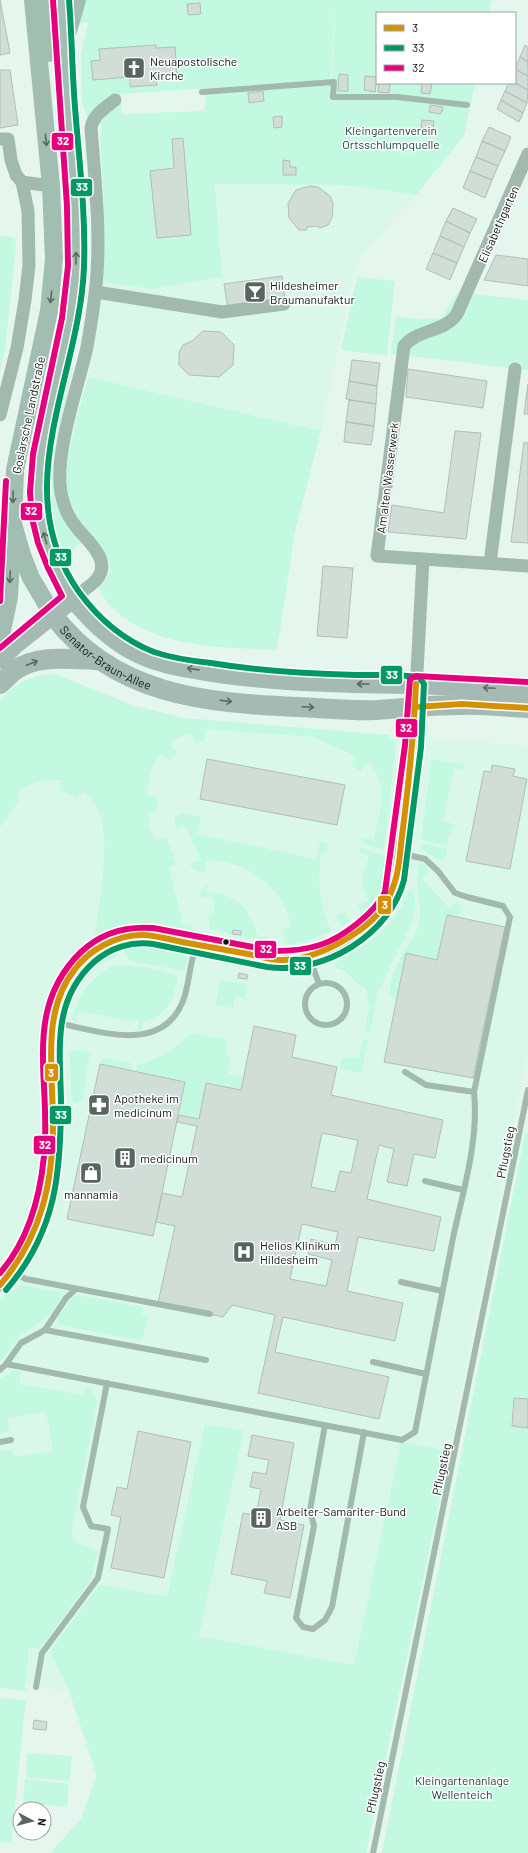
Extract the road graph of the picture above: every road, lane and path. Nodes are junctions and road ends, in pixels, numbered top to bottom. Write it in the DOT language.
graph roads {
  1 [pos="33,0"];
  2 [pos="49,0"];
  3 [pos="61,0"];
  4 [pos="77,0"];
  5 [pos="64,46"];
  6 [pos="202,92"];
  7 [pos="115,100"];
  8 [pos="43,101"];
  9 [pos="467,105"];
  10 [pos="0,139"];
  11 [pos="528,154"];
  12 [pos="22,182"];
  13 [pos="51,186"];
  14 [pos="96,292"];
  15 [pos="284,304"];
  16 [pos="402,356"];
  17 [pos="515,369"];
  18 [pos="0,415"];
  19 [pos="13,524"];
  20 [pos="423,559"];
  21 [pos="490,563"];
  22 [pos="528,566"];
  23 [pos="73,598"];
  24 [pos="53,615"];
  25 [pos="0,640"];
  26 [pos="0,659"];
  27 [pos="97,660"];
  28 [pos="0,684"];
  29 [pos="416,684"];
  30 [pos="528,690"];
  31 [pos="414,707"];
  32 [pos="528,708"];
  33 [pos="399,853"];
  34 [pos="197,945"];
  35 [pos="309,956"];
  36 [pos="319,984"];
  37 [pos="52,1022"];
  38 [pos="405,1072"];
  39 [pos="528,1090"];
  40 [pos="474,1092"];
  41 [pos="425,1181"];
  42 [pos="463,1190"];
  43 [pos="12,1272"];
  44 [pos="401,1282"];
  45 [pos="0,1285"];
  46 [pos="76,1289"];
  47 [pos="442,1292"];
  48 [pos="210,1314"];
  49 [pos="45,1330"];
  50 [pos="206,1360"];
  51 [pos="373,1362"];
  52 [pos="6,1364"];
  53 [pos="0,1370"];
  54 [pos="426,1374"];
  55 [pos="107,1383"];
  56 [pos="325,1425"];
  57 [pos="364,1432"];
  58 [pos="11,1440"];
  59 [pos="0,1442"];
  60 [pos="36,1687"];
  61 [pos="373,1853"];
  1 -- 8 [label="main road, Goslarsche Landstraße"];
  2 -- 8 [label="main road"];
  3 -- 5 [label="main road"];
  4 -- 5 [label="main road"];
  23 -- 5 [label="main road, one-way"];
  6 -- 9 [label="lane"];
  7 -- 14 [label="street"];
  8 -- 13 [label="main road, Goslarsche Landstraße, one-way"];
  10 -- 12 [label="street"];
  11 -- 16 [label="street, Elisabethgarten"];
  12 -- 13 [label="street"];
  12 -- 18 [label="street"];
  13 -- 19 [label="main road, Goslarsche Landstraße, one-way"];
  14 -- 15 [label="street"];
  14 -- 23 [label="street"];
  16 -- 20 [label="street, Am alten Wasserwerk"];
  17 -- 21 [label="street"];
  19 -- 24 [label="main road, Goslarsche Landstraße"];
  19 -- 25 [label="main road, one-way"];
  20 -- 21 [label="street, Am alten Wasserwerk"];
  20 -- 29 [label="street"];
  21 -- 22 [label="street, Am alten Wasserwerk"];
  23 -- 24 [label="main road, Senator-Braun-Allee"];
  29 -- 23 [label="main road, Senator-Braun-Allee, one-way"];
  24 -- 26 [label="main road"];
  24 -- 27 [label="main road, Senator-Braun-Allee"];
  28 -- 27 [label="main road, one-way"];
  27 -- 31 [label="main road, Senator-Braun-Allee, one-way"];
  30 -- 29 [label="main road, Senator-Braun-Allee, one-way"];
  29 -- 31 [label="street"];
  31 -- 32 [label="main road, Senator-Braun-Allee"];
  31 -- 33 [label="street"];
  33 -- 35 [label="street"];
  33 -- 40 [label="lane"];
  34 -- 35 [label="street"];
  34 -- 37 [label="street"];
  34 -- 37 [label="lane"];
  35 -- 36 [label="lane"];
  36 -- 36 [label="lane"];
  37 -- 43 [label="street"];
  38 -- 40 [label="lane"];
  39 -- 61 [label="lane, Pflugstieg"];
  40 -- 42 [label="lane"];
  41 -- 42 [label="lane"];
  42 -- 47 [label="lane"];
  43 -- 45 [label="street"];
  43 -- 46 [label="lane"];
  44 -- 47 [label="lane"];
  46 -- 48 [label="lane"];
  46 -- 49 [label="lane"];
  47 -- 54 [label="lane"];
  49 -- 50 [label="lane"];
  49 -- 52 [label="lane"];
  51 -- 54 [label="lane"];
  52 -- 53 [label="lane"];
  52 -- 55 [label="lane"];
  54 -- 57 [label="lane"];
  55 -- 56 [label="lane"];
  55 -- 60 [label="lane"];
  56 -- 57 [label="lane"];
  56 -- 57 [label="lane"];
  58 -- 59 [label="lane"];
}
